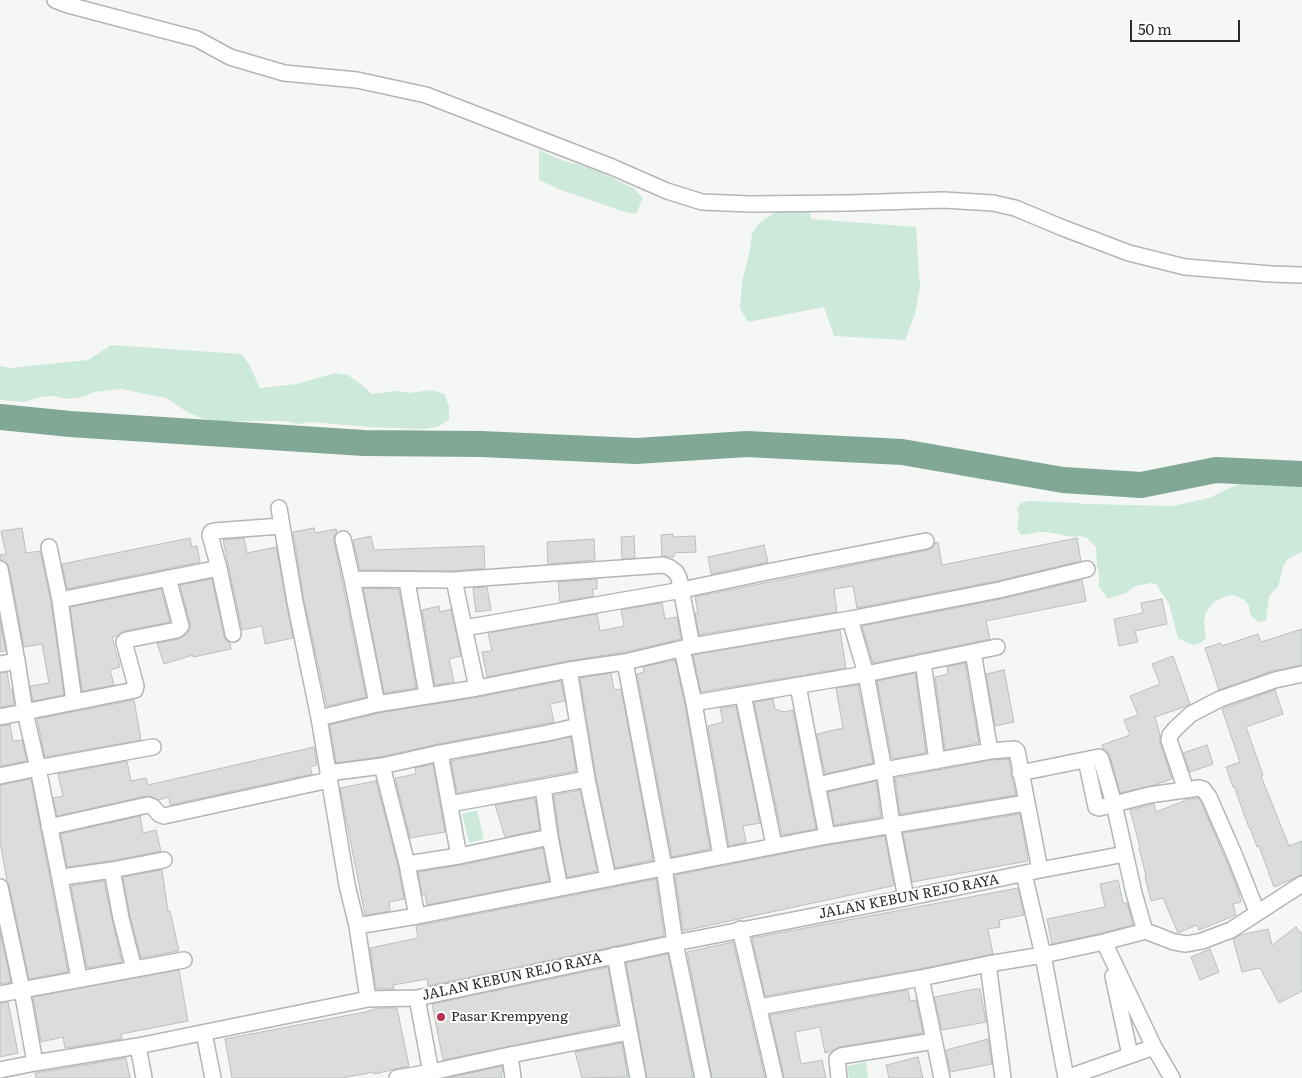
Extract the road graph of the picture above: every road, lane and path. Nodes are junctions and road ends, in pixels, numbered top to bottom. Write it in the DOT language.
graph roads {
  1 [pos="55,0"];
  2 [pos="1302,275"];
  3 [pos="279,508"];
  4 [pos="282,526"];
  5 [pos="343,539"];
  6 [pos="926,541"];
  7 [pos="49,547"];
  8 [pos="219,568"];
  9 [pos="0,569"];
  10 [pos="1087,569"];
  11 [pos="168,578"];
  12 [pos="352,579"];
  13 [pos="454,580"];
  14 [pos="407,581"];
  15 [pos="682,590"];
  16 [pos="60,600"];
  17 [pos="850,619"];
  18 [pos="464,628"];
  19 [pos="233,634"];
  20 [pos="997,647"];
  21 [pos="687,648"];
  22 [pos="973,652"];
  23 [pos="17,661"];
  24 [pos="625,662"];
  25 [pos="923,662"];
  26 [pos="0,664"];
  27 [pos="569,670"];
  28 [pos="866,674"];
  29 [pos="1302,674"];
  30 [pos="798,686"];
  31 [pos="477,688"];
  32 [pos="744,694"];
  33 [pos="427,696"];
  34 [pos="74,701"];
  35 [pos="694,703"];
  36 [pos="377,704"];
  37 [pos="25,712"];
  38 [pos="0,717"];
  39 [pos="319,718"];
  40 [pos="578,726"];
  41 [pos="153,748"];
  42 [pos="990,751"];
  43 [pos="440,753"];
  44 [pos="937,761"];
  45 [pos="382,766"];
  46 [pos="38,768"];
  47 [pos="884,770"];
  48 [pos="1020,773"];
  49 [pos="0,776"];
  50 [pos="329,776"];
  51 [pos="587,779"];
  52 [pos="817,785"];
  53 [pos="543,787"];
  54 [pos="1186,790"];
  55 [pos="1026,803"];
  56 [pos="450,804"];
  57 [pos="1114,804"];
  58 [pos="892,825"];
  59 [pos="49,827"];
  60 [pos="827,836"];
  61 [pos="550,837"];
  62 [pos="774,845"];
  63 [pos="1125,854"];
  64 [pos="459,856"];
  65 [pos="721,856"];
  66 [pos="164,860"];
  67 [pos="407,864"];
  68 [pos="664,867"];
  69 [pos="112,870"];
  70 [pos="1040,870"];
  71 [pos="1024,874"];
  72 [pos="608,878"];
  73 [pos="60,879"];
  74 [pos="1302,885"];
  75 [pos="0,887"];
  76 [pos="560,888"];
  77 [pos="906,898"];
  78 [pos="1257,912"];
  79 [pos="417,916"];
  80 [pos="357,926"];
  81 [pos="740,929"];
  82 [pos="1143,930"];
  83 [pos="675,942"];
  84 [pos="1106,946"];
  85 [pos="1044,955"];
  86 [pos="614,956"];
  87 [pos="184,960"];
  88 [pos="988,964"];
  89 [pos="134,968"];
  90 [pos="79,978"];
  91 [pos="922,978"];
  92 [pos="22,990"];
  93 [pos="0,994"];
  94 [pos="417,998"];
  95 [pos="368,999"];
  96 [pos="759,1007"];
  97 [pos="629,1032"];
  98 [pos="204,1033"];
  99 [pos="934,1041"];
  100 [pos="138,1046"];
  101 [pos="1154,1047"];
  102 [pos="510,1055"];
  103 [pos="1130,1055"];
  104 [pos="35,1063"];
  105 [pos="0,1070"];
  106 [pos="432,1075"];
  107 [pos="144,1078"];
  108 [pos="213,1078"];
  109 [pos="398,1078"];
  110 [pos="514,1078"];
  111 [pos="638,1078"];
  112 [pos="703,1078"];
  113 [pos="775,1078"];
  114 [pos="839,1078"];
  115 [pos="942,1078"];
  116 [pos="1003,1078"];
  117 [pos="1172,1078"];
  1 -- 2 [label="street"];
  3 -- 4 [label="street"];
  4 -- 8 [label="street"];
  4 -- 39 [label="street"];
  5 -- 12 [label="street"];
  6 -- 15 [label="street"];
  7 -- 16 [label="street"];
  8 -- 11 [label="street"];
  8 -- 19 [label="street"];
  9 -- 23 [label="street"];
  10 -- 17 [label="street"];
  11 -- 16 [label="street"];
  11 -- 34 [label="street"];
  12 -- 14 [label="street"];
  12 -- 36 [label="street"];
  13 -- 14 [label="street"];
  13 -- 15 [label="street"];
  13 -- 18 [label="street"];
  14 -- 33 [label="street"];
  15 -- 18 [label="street"];
  15 -- 21 [label="street"];
  16 -- 34 [label="street"];
  17 -- 21 [label="street"];
  17 -- 28 [label="street"];
  18 -- 31 [label="street"];
  20 -- 22 [label="street"];
  21 -- 24 [label="street"];
  21 -- 35 [label="street"];
  22 -- 25 [label="street"];
  22 -- 42 [label="street"];
  23 -- 26 [label="street"];
  23 -- 37 [label="street"];
  24 -- 27 [label="street"];
  24 -- 68 [label="street"];
  25 -- 28 [label="street"];
  25 -- 44 [label="street"];
  27 -- 31 [label="street"];
  27 -- 40 [label="street"];
  28 -- 30 [label="street"];
  28 -- 47 [label="street"];
  29 -- 54 [label="street"];
  30 -- 32 [label="street"];
  30 -- 52 [label="street"];
  31 -- 33 [label="street"];
  32 -- 35 [label="street"];
  32 -- 62 [label="street"];
  33 -- 36 [label="street"];
  34 -- 37 [label="street"];
  35 -- 65 [label="street"];
  36 -- 39 [label="street"];
  37 -- 38 [label="street"];
  37 -- 46 [label="street"];
  39 -- 50 [label="street"];
  40 -- 43 [label="street"];
  40 -- 51 [label="street"];
  41 -- 46 [label="street"];
  42 -- 44 [label="street"];
  42 -- 48 [label="street"];
  43 -- 45 [label="street"];
  43 -- 56 [label="street"];
  44 -- 47 [label="street"];
  45 -- 50 [label="street"];
  45 -- 67 [label="street"];
  46 -- 49 [label="street"];
  46 -- 59 [label="street"];
  47 -- 52 [label="street"];
  47 -- 58 [label="street"];
  48 -- 55 [label="street"];
  48 -- 57 [label="street"];
  50 -- 59 [label="street"];
  50 -- 80 [label="street"];
  51 -- 53 [label="street"];
  51 -- 72 [label="street"];
  52 -- 60 [label="street"];
  53 -- 56 [label="street"];
  53 -- 61 [label="street"];
  54 -- 57 [label="street"];
  54 -- 78 [label="street"];
  55 -- 58 [label="street"];
  55 -- 70 [label="street"];
  56 -- 64 [label="street"];
  57 -- 63 [label="street"];
  58 -- 60 [label="street"];
  58 -- 77 [label="street"];
  59 -- 73 [label="street"];
  60 -- 62 [label="street"];
  61 -- 64 [label="street"];
  61 -- 76 [label="street"];
  62 -- 65 [label="street"];
  63 -- 70 [label="street, JALAN KEBUN REJO RAYA"];
  63 -- 82 [label="street"];
  64 -- 67 [label="street"];
  65 -- 68 [label="street"];
  66 -- 69 [label="street"];
  67 -- 79 [label="street"];
  68 -- 72 [label="street"];
  68 -- 83 [label="street"];
  69 -- 73 [label="street"];
  69 -- 89 [label="street"];
  70 -- 71 [label="street, JALAN KEBUN REJO RAYA"];
  71 -- 77 [label="street, JALAN KEBUN REJO RAYA"];
  71 -- 85 [label="street"];
  72 -- 76 [label="street"];
  73 -- 90 [label="street"];
  74 -- 78 [label="street"];
  75 -- 92 [label="street"];
  76 -- 79 [label="street"];
  77 -- 81 [label="street, JALAN KEBUN REJO RAYA"];
  78 -- 82 [label="street"];
  79 -- 80 [label="street"];
  80 -- 95 [label="street"];
  81 -- 83 [label="street, JALAN KEBUN REJO RAYA"];
  81 -- 96 [label="street"];
  82 -- 84 [label="street"];
  83 -- 86 [label="street, JALAN KEBUN REJO RAYA"];
  83 -- 112 [label="street"];
  84 -- 85 [label="street"];
  84 -- 101 [label="street"];
  84 -- 103 [label="street"];
  85 -- 88 [label="street"];
  85 -- 103 [label="street"];
  86 -- 94 [label="street, JALAN KEBUN REJO RAYA"];
  86 -- 97 [label="street"];
  87 -- 89 [label="street"];
  88 -- 91 [label="street"];
  88 -- 116 [label="street"];
  89 -- 90 [label="street"];
  90 -- 92 [label="street"];
  91 -- 96 [label="street"];
  91 -- 99 [label="street"];
  92 -- 93 [label="street"];
  92 -- 104 [label="street"];
  94 -- 95 [label="street, JALAN KEBUN REJO RAYA"];
  94 -- 106 [label="street"];
  95 -- 98 [label="street, JALAN KEBUN REJO RAYA"];
  96 -- 113 [label="street"];
  97 -- 102 [label="street"];
  97 -- 111 [label="street"];
  98 -- 100 [label="street, JALAN KEBUN REJO RAYA"];
  98 -- 108 [label="street"];
  99 -- 114 [label="street"];
  99 -- 115 [label="street"];
  100 -- 104 [label="street, JALAN KEBUN REJO RAYA"];
  100 -- 107 [label="street"];
  101 -- 103 [label="street"];
  101 -- 117 [label="street"];
  102 -- 106 [label="street"];
  102 -- 110 [label="street"];
  104 -- 105 [label="street, JALAN KEBUN REJO RAYA"];
  106 -- 109 [label="street"];
}
